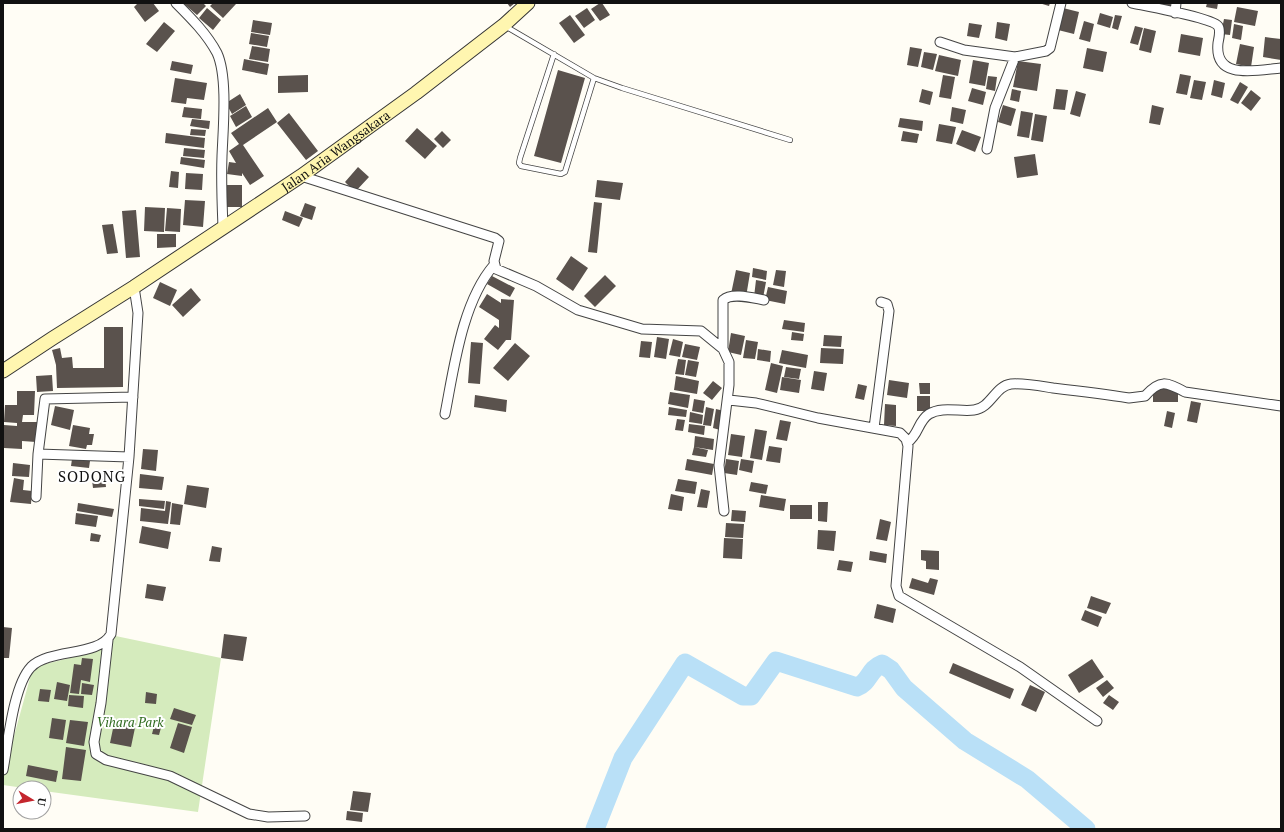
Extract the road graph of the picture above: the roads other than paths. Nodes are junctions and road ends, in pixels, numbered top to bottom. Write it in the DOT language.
graph roads {
  1 [pos="176,3"];
  2 [pos="528,3"];
  3 [pos="1061,3"];
  4 [pos="1132,3"];
  5 [pos="1176,3"];
  6 [pos="1175,13"];
  7 [pos="504,25"];
  8 [pos="940,42"];
  9 [pos="554,54"];
  10 [pos="1015,57"];
  11 [pos="1281,68"];
  12 [pos="594,78"];
  13 [pos="790,140"];
  14 [pos="986,149"];
  15 [pos="301,176"];
  16 [pos="223,227"];
  17 [pos="494,265"];
  18 [pos="134,287"];
  19 [pos="764,300"];
  20 [pos="881,302"];
  21 [pos="723,349"];
  22 [pos="3,371"];
  23 [pos="133,397"];
  24 [pos="728,400"];
  25 [pos="1281,406"];
  26 [pos="445,414"];
  27 [pos="874,428"];
  28 [pos="908,442"];
  29 [pos="38,454"];
  30 [pos="130,457"];
  31 [pos="36,497"];
  32 [pos="724,511"];
  33 [pos="108,640"];
  34 [pos="1097,721"];
  35 [pos="3,770"];
  36 [pos="305,816"];
  1 -- 16 [label="street"];
  2 -- 7 [label="street, Jalan Aria Wangsakara"];
  3 -- 10 [label="street"];
  4 -- 6 [label="street"];
  5 -- 6 [label="street"];
  6 -- 11 [label="street"];
  7 -- 9 [label="lane"];
  7 -- 15 [label="street, Jalan Aria Wangsakara"];
  8 -- 10 [label="street"];
  9 -- 12 [label="lane"];
  9 -- 12 [label="lane"];
  10 -- 14 [label="street"];
  12 -- 13 [label="lane"];
  15 -- 16 [label="street, Jalan Aria Wangsakara"];
  15 -- 17 [label="street"];
  16 -- 18 [label="street, Jalan Aria Wangsakara"];
  17 -- 21 [label="street"];
  17 -- 26 [label="street"];
  18 -- 22 [label="street, Jalan Aria Wangsakara"];
  18 -- 23 [label="street"];
  19 -- 21 [label="street"];
  20 -- 27 [label="street"];
  21 -- 24 [label="street"];
  23 -- 29 [label="street"];
  23 -- 30 [label="street"];
  24 -- 27 [label="street"];
  24 -- 32 [label="street"];
  25 -- 28 [label="street"];
  27 -- 28 [label="street"];
  28 -- 34 [label="street"];
  29 -- 30 [label="street"];
  29 -- 31 [label="street"];
  30 -- 33 [label="street"];
  33 -- 35 [label="street"];
  33 -- 36 [label="street"];
}
